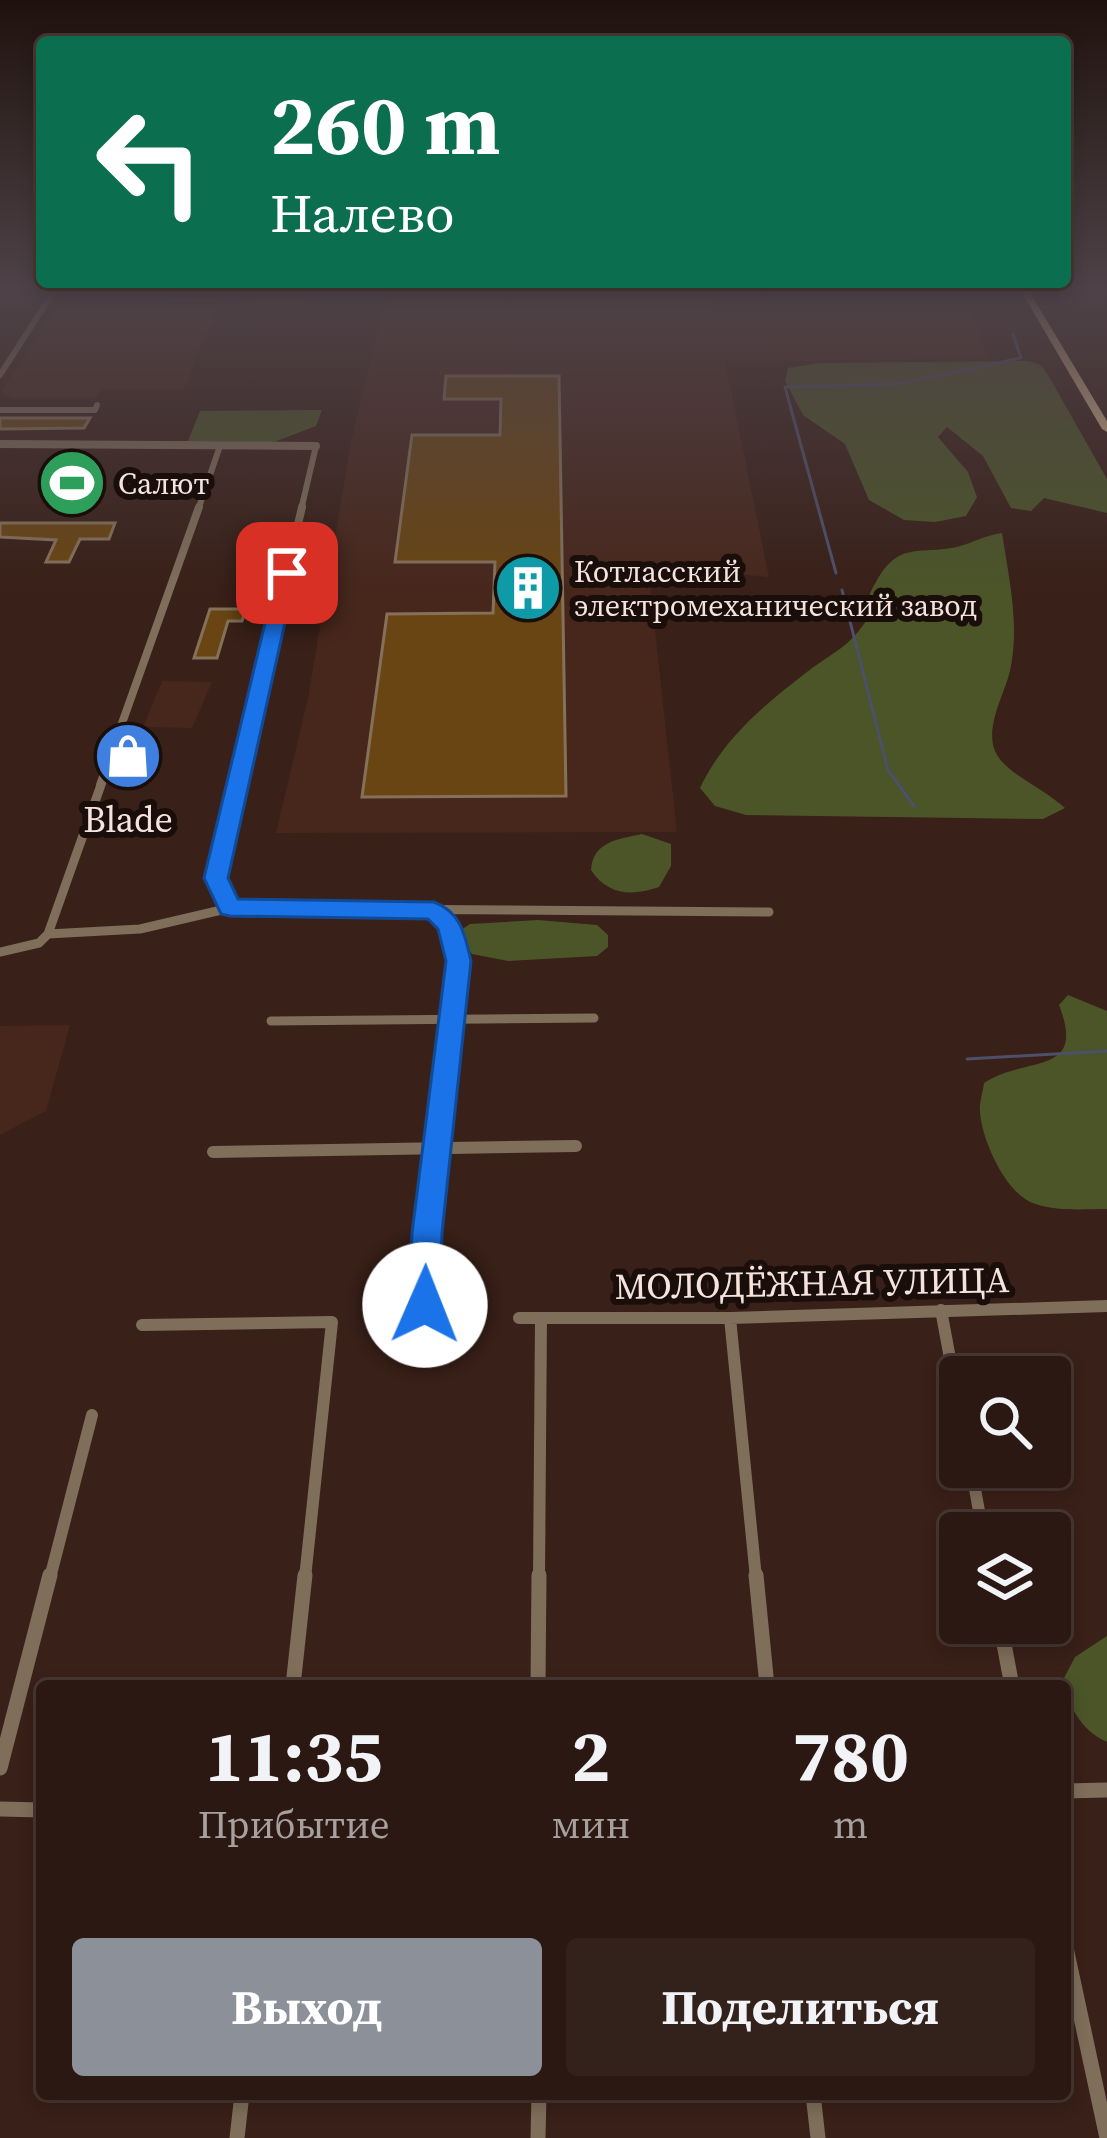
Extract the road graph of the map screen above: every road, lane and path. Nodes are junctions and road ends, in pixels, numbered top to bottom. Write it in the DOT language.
graph roads {
  1 [pos="1084,391"];
  2 [pos="97,405"];
  3 [pos="0,410"];
  4 [pos="1107,429"];
  5 [pos="0,444"];
  6 [pos="220,446"];
  7 [pos="316,446"];
  8 [pos="230,908"];
  9 [pos="434,910"];
  10 [pos="769,912"];
  11 [pos="48,934"];
  12 [pos="0,952"];
  13 [pos="449,1018"];
  14 [pos="594,1018"];
  15 [pos="271,1021"];
  16 [pos="437,1144"];
  17 [pos="576,1146"];
  18 [pos="213,1152"];
  19 [pos="425,1305"];
  20 [pos="1107,1306"];
  21 [pos="941,1310"];
  22 [pos="519,1318"];
  23 [pos="541,1318"];
  24 [pos="730,1318"];
  25 [pos="142,1325"];
  26 [pos="950,1356"];
  27 [pos="92,1415"];
  28 [pos="1004,1644"];
  29 [pos="293,1680"];
  30 [pos="538,1680"];
  31 [pos="766,1680"];
  32 [pos="1011,1680"];
  33 [pos="0,1768"];
  34 [pos="1107,1790"];
  35 [pos="1071,1791"];
  36 [pos="0,1809"];
  37 [pos="36,1810"];
  38 [pos="1071,1971"];
  39 [pos="241,2100"];
  40 [pos="539,2100"];
  41 [pos="814,2100"];
  42 [pos="237,2138"];
  43 [pos="538,2138"];
  44 [pos="818,2138"];
  45 [pos="1107,2138"];
  1 -- 4 [label="main road"];
  2 -- 3 [label="street"];
  5 -- 6 [label="street"];
  6 -- 7 [label="street"];
  6 -- 11 [label="street"];
  7 -- 8 [label="street"];
  8 -- 9 [label="street"];
  8 -- 11 [label="street"];
  9 -- 10 [label="street"];
  9 -- 13 [label="street"];
  11 -- 12 [label="street"];
  13 -- 14 [label="street"];
  13 -- 15 [label="street"];
  13 -- 16 [label="street"];
  16 -- 17 [label="street"];
  16 -- 18 [label="street"];
  16 -- 19 [label="street"];
  20 -- 21 [label="street, МОЛОДЁЖНАЯ УЛИЦА"];
  21 -- 24 [label="street, МОЛОДЁЖНАЯ УЛИЦА"];
  21 -- 26 [label="street"];
  22 -- 23 [label="street, МОЛОДЁЖНАЯ УЛИЦА"];
  23 -- 24 [label="street, МОЛОДЁЖНАЯ УЛИЦА"];
  23 -- 30 [label="street"];
  24 -- 31 [label="street"];
  25 -- 29 [label="street"];
  27 -- 33 [label="street"];
  28 -- 32 [label="street"];
  34 -- 35 [label="street"];
  36 -- 37 [label="street"];
  38 -- 45 [label="street"];
  39 -- 42 [label="street"];
  40 -- 43 [label="street"];
  41 -- 44 [label="street"];
}
